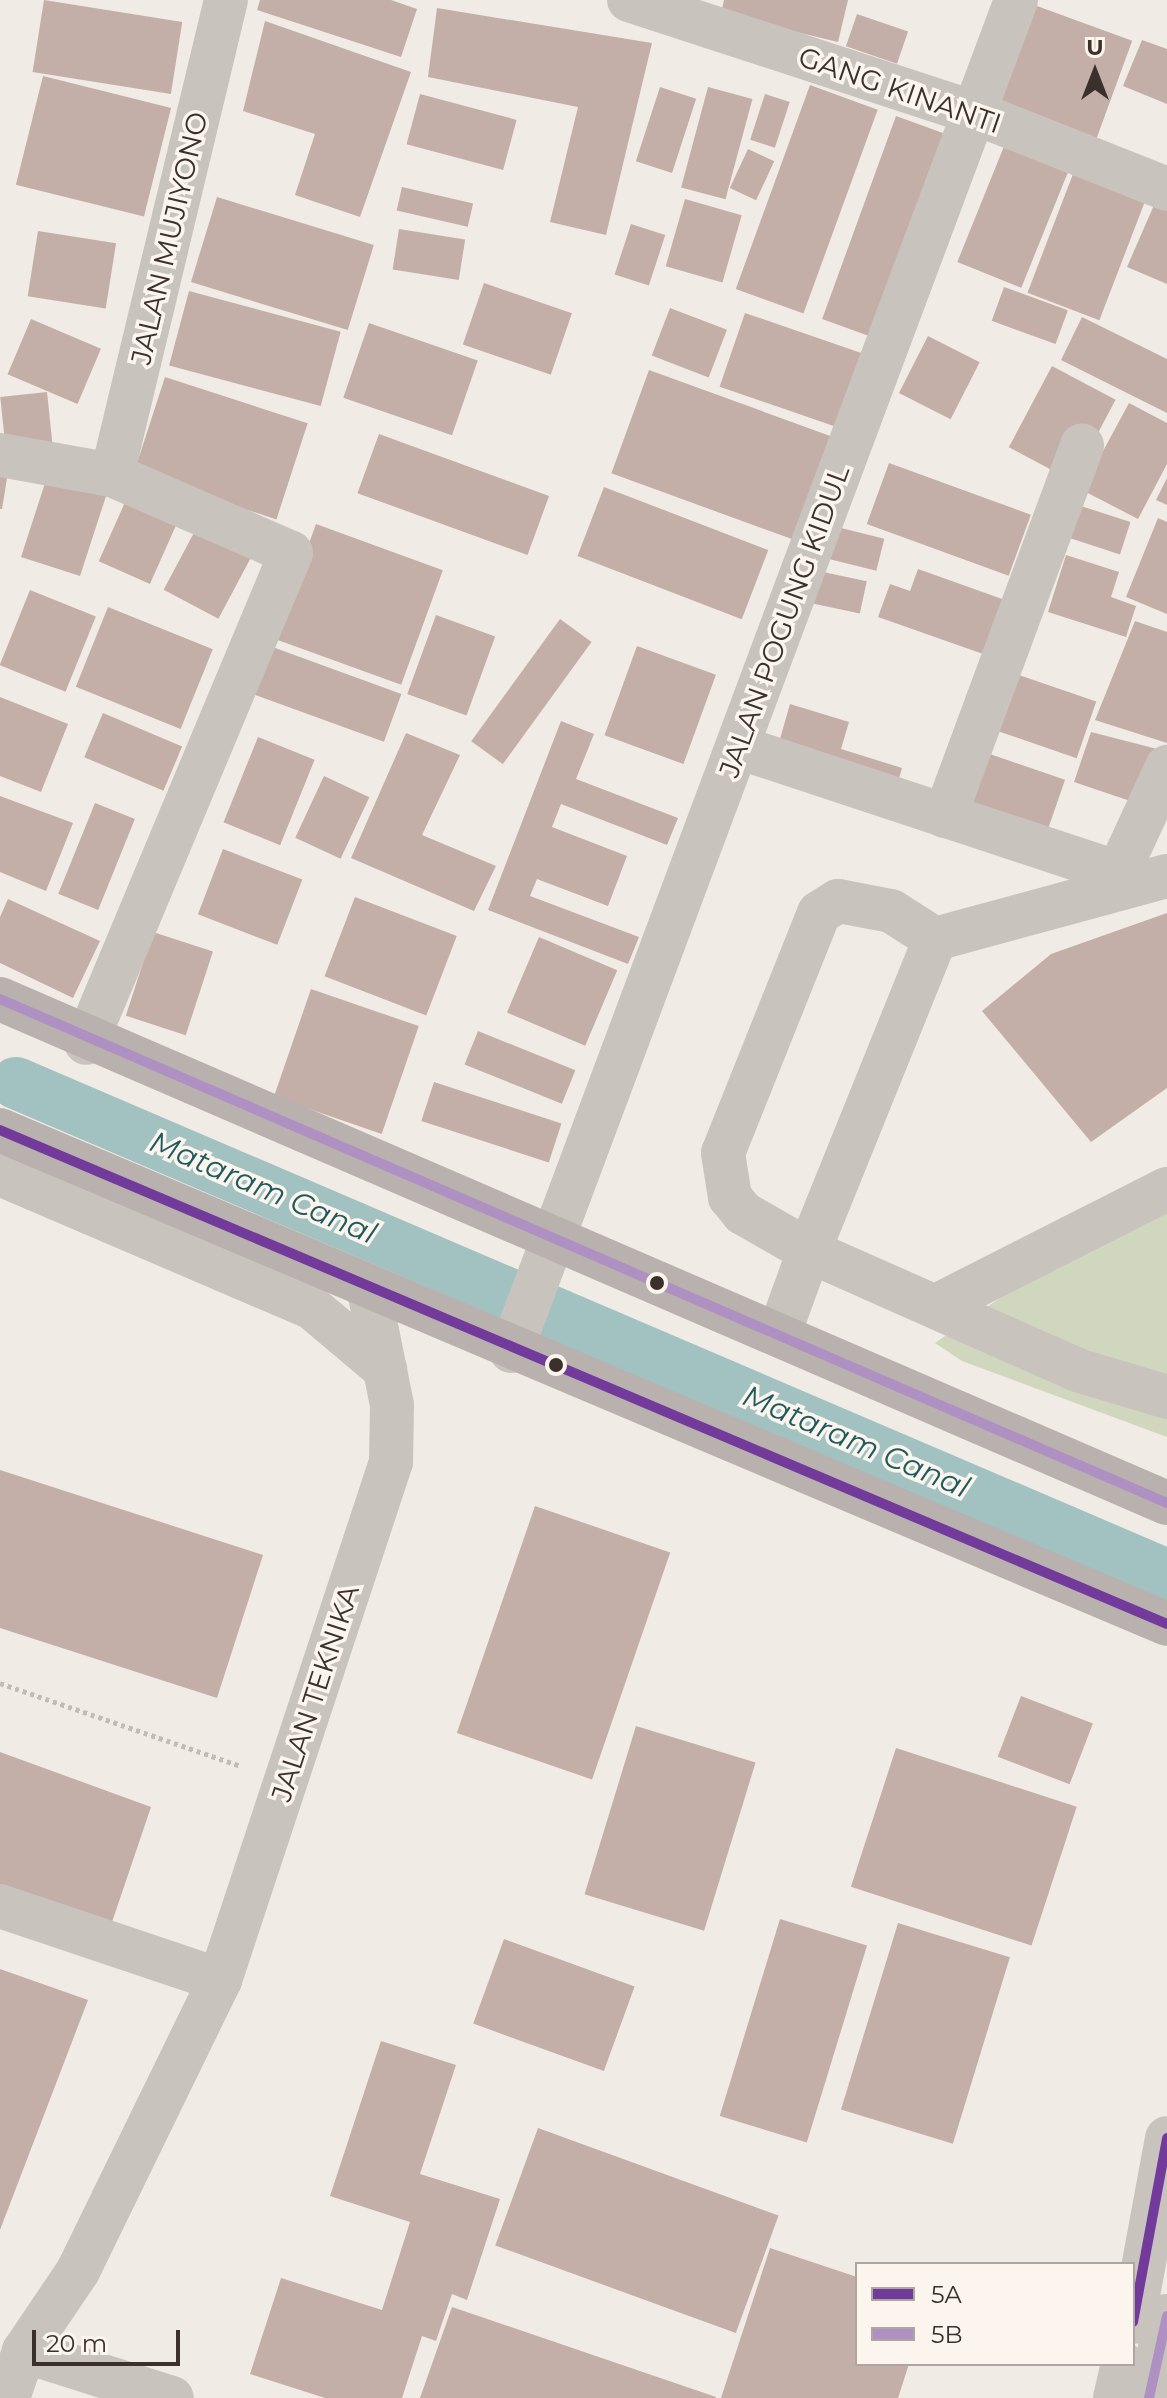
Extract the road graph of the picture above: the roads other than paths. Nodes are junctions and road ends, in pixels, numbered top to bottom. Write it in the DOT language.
graph roads {
  1 [pos="226,0"];
  2 [pos="629,0"];
  3 [pos="1016,0"];
  4 [pos="978,114"];
  5 [pos="1167,189"];
  6 [pos="1082,445"];
  7 [pos="0,455"];
  8 [pos="112,475"];
  9 [pos="738,747"];
  10 [pos="1167,767"];
  11 [pos="945,816"];
  12 [pos="1167,876"];
  13 [pos="935,939"];
  14 [pos="0,999"];
  15 [pos="86,1043"];
  16 [pos="0,1130"];
  17 [pos="0,1174"];
  18 [pos="1167,1189"];
  19 [pos="549,1246"];
  20 [pos="809,1251"];
  21 [pos="368,1286"];
  22 [pos="936,1306"];
  23 [pos="779,1334"];
  24 [pos="515,1338"];
  25 [pos="385,1369"];
  26 [pos="1167,1397"];
  27 [pos="1167,1503"];
  28 [pos="1167,1624"];
  29 [pos="0,1906"];
  30 [pos="220,1980"];
  31 [pos="1167,2138"];
  32 [pos="1135,2311"];
  33 [pos="1167,2316"];
  34 [pos="24,2351"];
  35 [pos="1123,2366"];
  36 [pos="8,2398"];
  37 [pos="172,2398"];
  38 [pos="1115,2398"];
  39 [pos="1149,2398"];
  1 -- 8 [label="street, JALAN MUJIYONO"];
  2 -- 4 [label="street, GANG KINANTI"];
  3 -- 4 [label="street, JALAN POGUNG KIDUL"];
  4 -- 5 [label="street, GANG KINANTI"];
  4 -- 9 [label="street, JALAN POGUNG KIDUL"];
  6 -- 11 [label="street"];
  7 -- 8 [label="street"];
  8 -- 15 [label="street"];
  9 -- 11 [label="street"];
  9 -- 19 [label="street, JALAN POGUNG KIDUL"];
  10 -- 11 [label="street"];
  12 -- 13 [label="street"];
  13 -- 20 [label="street"];
  13 -- 20 [label="street"];
  14 -- 15 [label="main road"];
  15 -- 19 [label="main road"];
  16 -- 21 [label="main road"];
  17 -- 25 [label="street"];
  18 -- 22 [label="street"];
  19 -- 23 [label="main road"];
  19 -- 24 [label="street, JALAN POGUNG KIDUL"];
  20 -- 22 [label="street"];
  20 -- 23 [label="street"];
  21 -- 24 [label="main road"];
  21 -- 25 [label="street, JALAN TEKNIKA"];
  22 -- 26 [label="street"];
  23 -- 27 [label="main road"];
  24 -- 28 [label="main road"];
  25 -- 30 [label="street, JALAN TEKNIKA"];
  29 -- 30 [label="street"];
  30 -- 34 [label="street, JALAN TEKNIKA"];
  31 -- 32 [label="street"];
  33 -- 39 [label="street"];
  34 -- 36 [label="street, JALAN TEKNIKA"];
  34 -- 37 [label="street"];
  35 -- 38 [label="street"];
}
